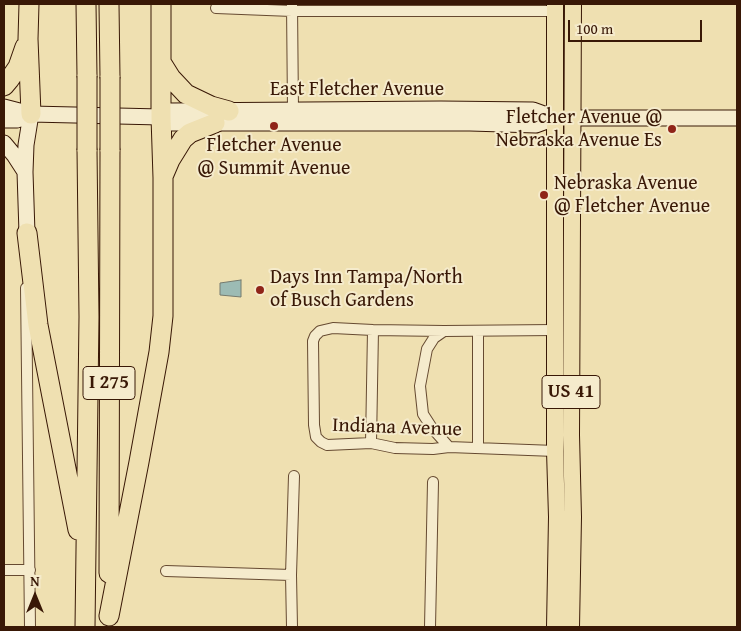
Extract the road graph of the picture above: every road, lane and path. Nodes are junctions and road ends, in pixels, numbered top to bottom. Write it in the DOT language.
graph roads {
  1 [pos="29,4"];
  2 [pos="86,4"];
  3 [pos="109,4"];
  4 [pos="161,4"];
  5 [pos="573,4"];
  6 [pos="292,7"];
  7 [pos="555,7"];
  8 [pos="216,8"];
  9 [pos="28,39"];
  10 [pos="161,62"];
  11 [pos="4,86"];
  12 [pos="4,107"];
  13 [pos="229,111"];
  14 [pos="293,111"];
  15 [pos="31,114"];
  16 [pos="161,117"];
  17 [pos="555,118"];
  18 [pos="573,118"];
  19 [pos="737,118"];
  20 [pos="4,120"];
  21 [pos="215,124"];
  22 [pos="4,143"];
  23 [pos="25,172"];
  24 [pos="163,178"];
  25 [pos="27,233"];
  26 [pos="372,330"];
  27 [pos="555,330"];
  28 [pos="444,331"];
  29 [pos="478,331"];
  30 [pos="563,382"];
  31 [pos="371,443"];
  32 [pos="449,447"];
  33 [pos="478,448"];
  34 [pos="555,451"];
  35 [pos="294,476"];
  36 [pos="433,482"];
  37 [pos="565,517"];
  38 [pos="85,568"];
  39 [pos="4,570"];
  40 [pos="30,570"];
  41 [pos="166,572"];
  42 [pos="291,575"];
  43 [pos="109,622"];
  44 [pos="30,627"];
  45 [pos="85,627"];
  46 [pos="292,627"];
  47 [pos="430,627"];
  48 [pos="555,627"];
  49 [pos="571,627"];
  1 -- 9 [label="highway"];
  2 -- 38 [label="highway, I 275, bridge"];
  3 -- 43 [label="highway, I 275, bridge"];
  4 -- 10 [label="highway"];
  5 -- 18 [label="main road, US 41"];
  6 -- 7 [label="street"];
  6 -- 8 [label="street"];
  6 -- 14 [label="street"];
  7 -- 17 [label="main road, US 41"];
  9 -- 11 [label="highway"];
  9 -- 15 [label="highway"];
  10 -- 13 [label="highway"];
  10 -- 16 [label="highway"];
  12 -- 15 [label="main road, East Fletcher Avenue"];
  13 -- 14 [label="main road, East Fletcher Avenue"];
  13 -- 16 [label="main road, East Fletcher Avenue"];
  14 -- 17 [label="main road, East Fletcher Avenue"];
  15 -- 16 [label="main road, East Fletcher Avenue"];
  15 -- 20 [label="main road, East Fletcher Avenue"];
  15 -- 23 [label="main road"];
  16 -- 21 [label="main road, East Fletcher Avenue"];
  16 -- 24 [label="highway"];
  17 -- 18 [label="main road, East Fletcher Avenue"];
  17 -- 21 [label="main road, East Fletcher Avenue"];
  17 -- 27 [label="main road, US 41"];
  18 -- 19 [label="main road, East Fletcher Avenue"];
  18 -- 30 [label="main road, US 41"];
  21 -- 24 [label="highway"];
  22 -- 23 [label="main road"];
  23 -- 25 [label="main road"];
  24 -- 43 [label="highway"];
  25 -- 38 [label="highway"];
  25 -- 40 [label="street"];
  26 -- 28 [label="street"];
  26 -- 31 [label="street"];
  26 -- 31 [label="street, Indiana Avenue"];
  27 -- 29 [label="street"];
  27 -- 30 [label="main road, US 41"];
  28 -- 29 [label="street"];
  28 -- 32 [label="street"];
  29 -- 33 [label="street"];
  30 -- 34 [label="main road, US 41"];
  30 -- 37 [label="main road, US 41"];
  31 -- 32 [label="street, Indiana Avenue"];
  32 -- 33 [label="street, Indiana Avenue"];
  33 -- 34 [label="street, Indiana Avenue"];
  34 -- 37 [label="main road, US 41"];
  35 -- 42 [label="street"];
  36 -- 47 [label="street"];
  37 -- 48 [label="main road, US 41"];
  37 -- 49 [label="main road, US 41"];
  38 -- 45 [label="highway, I 275"];
  39 -- 40 [label="street"];
  40 -- 44 [label="street"];
  41 -- 42 [label="street"];
  42 -- 46 [label="street"];
}
